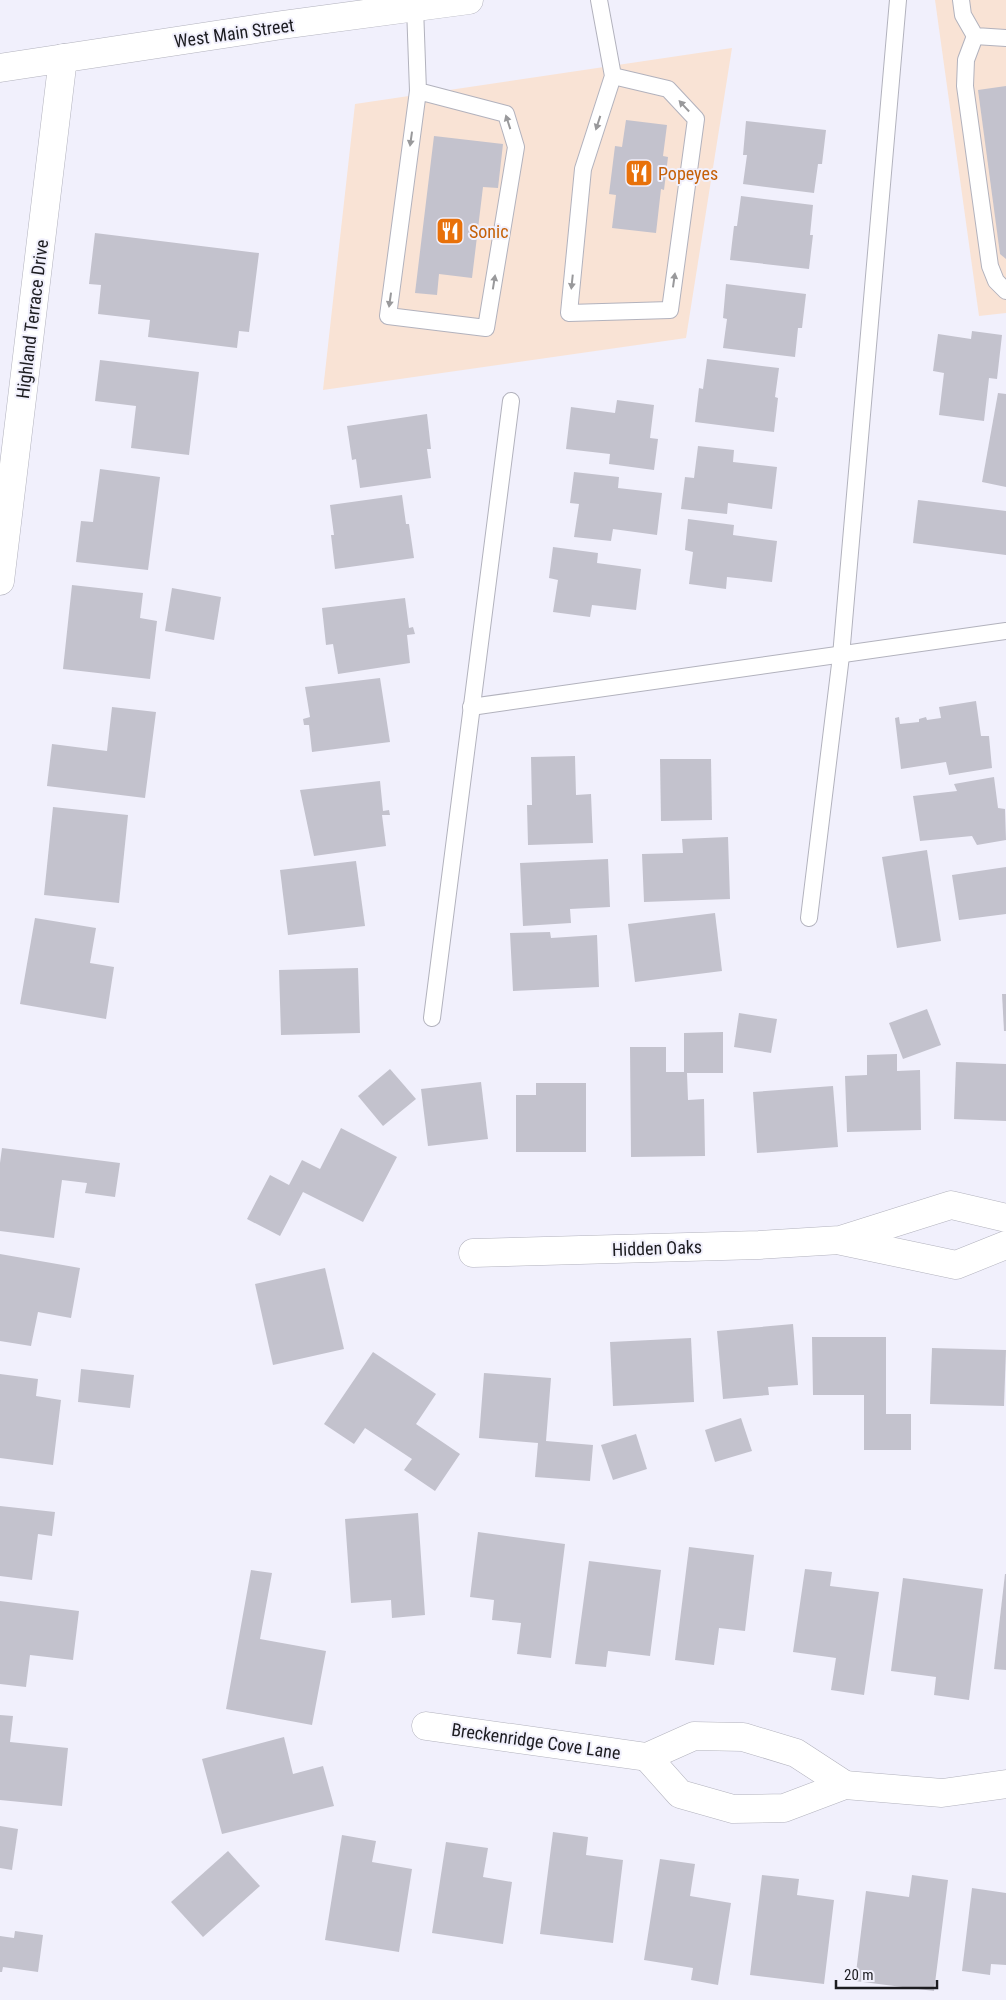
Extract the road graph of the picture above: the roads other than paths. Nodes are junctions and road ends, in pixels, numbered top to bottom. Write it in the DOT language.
graph roads {
  1 [pos="469,0"];
  2 [pos="599,0"];
  3 [pos="898,0"];
  4 [pos="961,0"];
  5 [pos="415,7"];
  6 [pos="976,36"];
  7 [pos="1006,38"];
  8 [pos="63,58"];
  9 [pos="0,68"];
  10 [pos="613,76"];
  11 [pos="418,91"];
  12 [pos="1006,292"];
  13 [pos="511,401"];
  14 [pos="0,581"];
  15 [pos="1006,632"];
  16 [pos="841,656"];
  17 [pos="471,707"];
  18 [pos="809,918"];
  19 [pos="432,1018"];
  20 [pos="1006,1218"];
  21 [pos="840,1240"];
  22 [pos="1006,1245"];
  23 [pos="473,1253"];
  24 [pos="426,1726"];
  25 [pos="647,1757"];
  26 [pos="1006,1784"];
  27 [pos="845,1785"];
  1 -- 5 [label="street, West Main Street"];
  2 -- 10 [label="lane"];
  3 -- 16 [label="lane"];
  4 -- 6 [label="lane"];
  5 -- 8 [label="street, West Main Street"];
  5 -- 11 [label="lane"];
  6 -- 7 [label="lane"];
  6 -- 12 [label="lane"];
  8 -- 9 [label="street, West Main Street"];
  8 -- 14 [label="street, Highland Terrace Drive"];
  10 -- 10 [label="lane, one-way"];
  11 -- 11 [label="lane, one-way"];
  13 -- 17 [label="lane"];
  15 -- 16 [label="lane"];
  16 -- 17 [label="lane"];
  16 -- 18 [label="lane"];
  17 -- 19 [label="lane"];
  20 -- 21 [label="street, Hidden Oaks"];
  21 -- 22 [label="street, Hidden Oaks"];
  21 -- 23 [label="street, Hidden Oaks"];
  24 -- 25 [label="street, Breckenridge Cove Lane"];
  25 -- 27 [label="street"];
  25 -- 27 [label="street"];
  26 -- 27 [label="street"];
}
